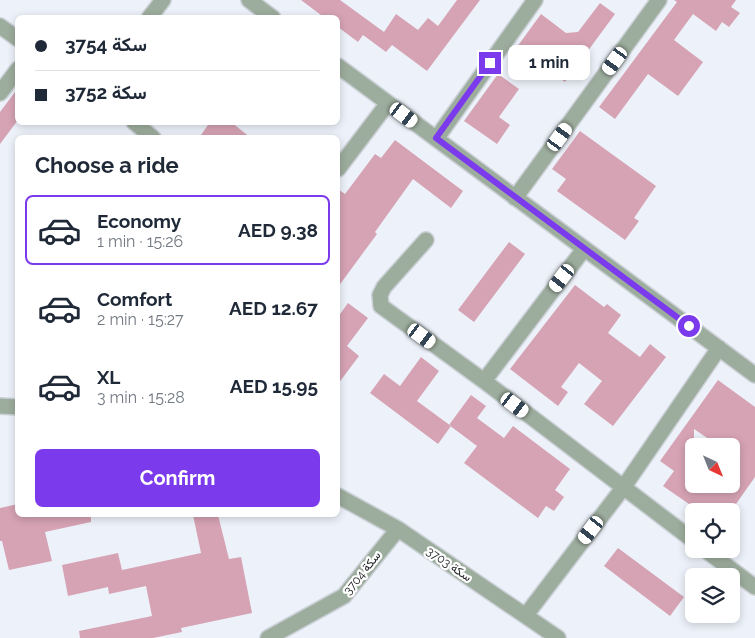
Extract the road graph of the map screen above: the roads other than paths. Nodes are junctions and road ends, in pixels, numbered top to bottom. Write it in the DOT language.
graph roads {
  1 [pos="163,0"];
  2 [pos="249,0"];
  3 [pos="659,0"];
  4 [pos="533,1"];
  5 [pos="151,15"];
  6 [pos="269,15"];
  7 [pos="0,26"];
  8 [pos="15,37"];
  9 [pos="340,67"];
  10 [pos="15,73"];
  11 [pos="0,93"];
  12 [pos="388,103"];
  13 [pos="138,125"];
  14 [pos="149,135"];
  15 [pos="436,138"];
  16 [pos="340,166"];
  17 [pos="516,198"];
  18 [pos="426,240"];
  19 [pos="584,249"];
  20 [pos="719,348"];
  21 [pos="755,375"];
  22 [pos="484,382"];
  23 [pos="0,406"];
  24 [pos="15,407"];
  25 [pos="623,488"];
  26 [pos="340,497"];
  27 [pos="398,529"];
  28 [pos="685,534"];
  29 [pos="716,558"];
  30 [pos="755,586"];
  31 [pos="526,615"];
  32 [pos="268,638"];
  33 [pos="558,638"];
  1 -- 5 [label="street"];
  2 -- 6 [label="street"];
  3 -- 17 [label="street"];
  4 -- 15 [label="street"];
  7 -- 8 [label="street"];
  9 -- 12 [label="street"];
  10 -- 11 [label="street"];
  12 -- 15 [label="street"];
  12 -- 16 [label="street"];
  13 -- 14 [label="street"];
  15 -- 17 [label="street"];
  17 -- 19 [label="street"];
  18 -- 22 [label="street"];
  19 -- 20 [label="street"];
  19 -- 22 [label="street"];
  20 -- 21 [label="street"];
  20 -- 25 [label="street"];
  22 -- 25 [label="street"];
  23 -- 24 [label="street"];
  25 -- 28 [label="street"];
  25 -- 31 [label="street"];
  26 -- 27 [label="street, سكة 3703"];
  27 -- 31 [label="street, سكة 3703"];
  27 -- 32 [label="street, سكة 3704"];
  29 -- 30 [label="street"];
  31 -- 33 [label="street, سكة 3703"];
}
